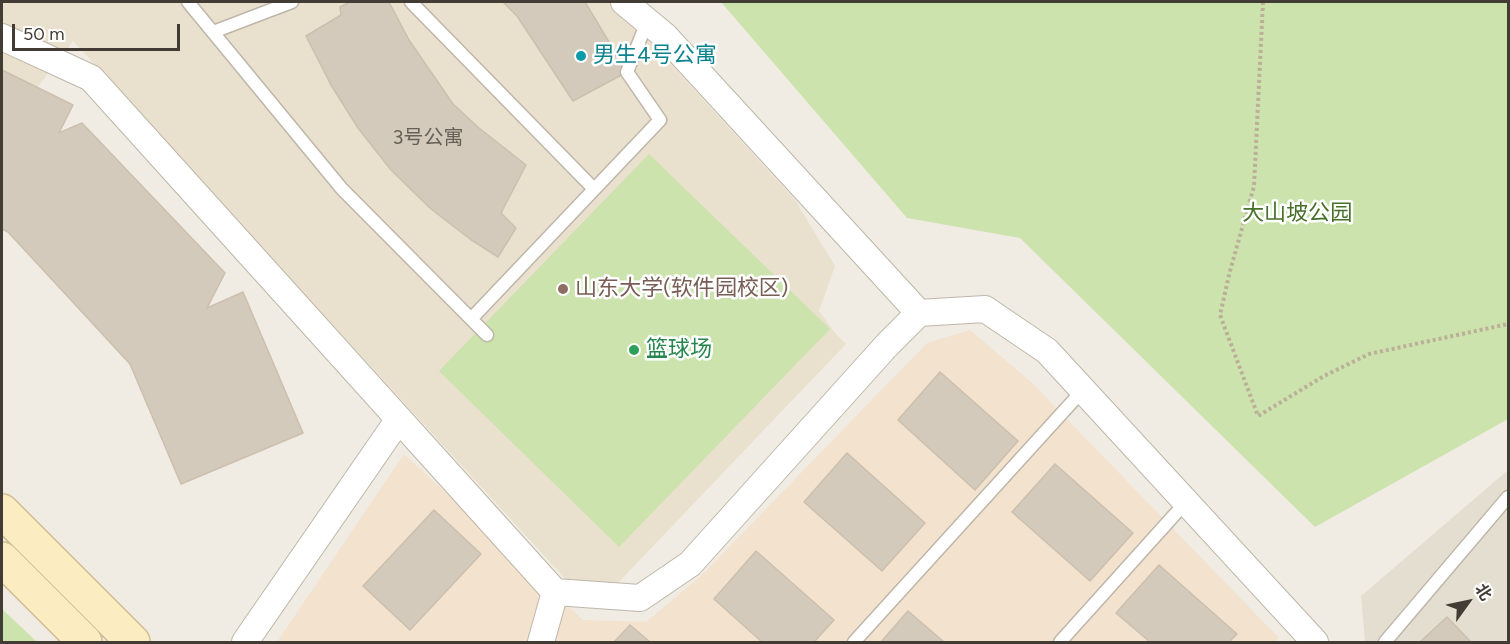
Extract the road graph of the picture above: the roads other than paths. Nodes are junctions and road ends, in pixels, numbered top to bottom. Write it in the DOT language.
graph roads {
  1 [pos="188,2"];
  2 [pos="292,2"];
  3 [pos="411,2"];
  4 [pos="624,2"];
  5 [pos="647,22"];
  6 [pos="213,32"];
  7 [pos="2,37"];
  8 [pos="594,189"];
  9 [pos="920,313"];
  10 [pos="471,319"];
  11 [pos="487,335"];
  12 [pos="1083,390"];
  13 [pos="399,419"];
  14 [pos="1509,497"];
  15 [pos="1186,502"];
  16 [pos="2,511"];
  17 [pos="2,559"];
  18 [pos="555,592"];
  19 [pos="85,642"];
  20 [pos="133,642"];
  21 [pos="245,642"];
  22 [pos="541,642"];
  23 [pos="854,642"];
  24 [pos="1060,642"];
  25 [pos="1314,642"];
  26 [pos="1385,642"];
  1 -- 6 [label="lane"];
  2 -- 6 [label="lane"];
  3 -- 8 [label="lane"];
  4 -- 5 [label="street"];
  5 -- 8 [label="lane"];
  5 -- 9 [label="street"];
  6 -- 10 [label="lane"];
  7 -- 13 [label="street"];
  8 -- 10 [label="lane"];
  9 -- 12 [label="street"];
  9 -- 18 [label="street"];
  10 -- 11 [label="lane"];
  12 -- 15 [label="street"];
  12 -- 23 [label="lane"];
  13 -- 18 [label="street"];
  13 -- 21 [label="street"];
  14 -- 26 [label="lane"];
  15 -- 24 [label="lane"];
  15 -- 25 [label="street"];
  16 -- 20 [label="main road"];
  17 -- 19 [label="main road"];
  18 -- 22 [label="street"];
}
